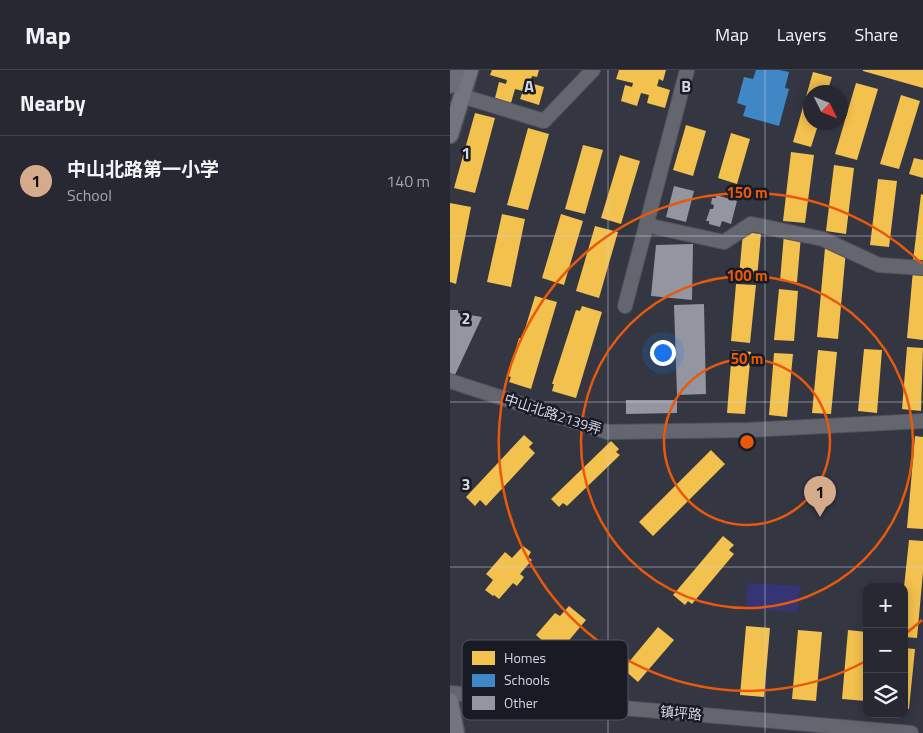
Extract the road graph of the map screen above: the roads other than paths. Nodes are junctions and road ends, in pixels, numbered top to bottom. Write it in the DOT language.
graph roads {
  1 [pos="454,70"];
  2 [pos="470,70"];
  3 [pos="593,70"];
  4 [pos="687,70"];
  5 [pos="456,90"];
  6 [pos="450,136"];
  7 [pos="646,225"];
  8 [pos="923,268"];
  9 [pos="625,306"];
  10 [pos="450,381"];
  11 [pos="923,421"];
  12 [pos="450,701"];
  13 [pos="628,708"];
  14 [pos="456,733"];
  15 [pos="911,733"];
  1 -- 5 [label="highway"];
  2 -- 5 [label="main road"];
  3 -- 5 [label="street"];
  4 -- 7 [label="street"];
  5 -- 6 [label="main road"];
  7 -- 8 [label="street"];
  7 -- 9 [label="street"];
  10 -- 11 [label="street, 中山北路2139弄"];
  12 -- 14 [label="main road"];
  13 -- 15 [label="street, 镇坪路"];
}
